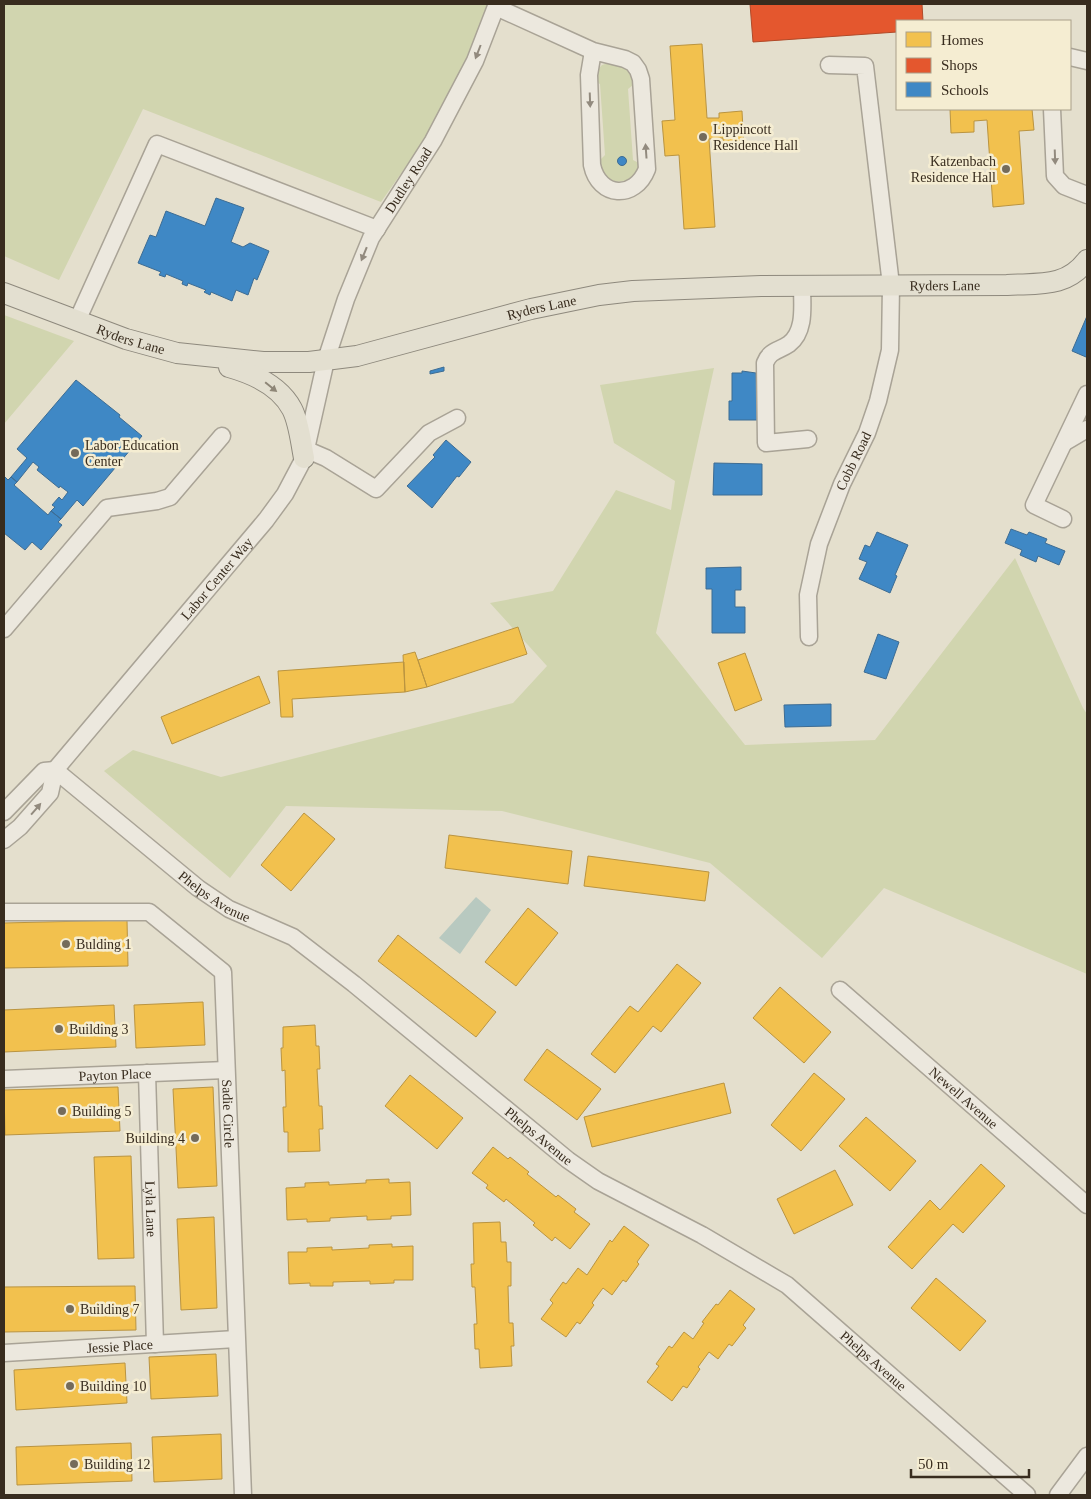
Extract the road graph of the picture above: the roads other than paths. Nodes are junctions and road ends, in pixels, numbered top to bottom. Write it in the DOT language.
graph roads {
  1 [pos="497,5"];
  2 [pos="593,52"];
  3 [pos="1071,57"];
  4 [pos="1087,61"];
  5 [pos="829,65"];
  6 [pos="1052,110"];
  7 [pos="1087,195"];
  8 [pos="377,229"];
  9 [pos="1087,260"];
  10 [pos="891,285"];
  11 [pos="802,286"];
  12 [pos="4,293"];
  13 [pos="77,321"];
  14 [pos="177,353"];
  15 [pos="326,360"];
  16 [pos="1087,394"];
  17 [pos="457,418"];
  18 [pos="1087,429"];
  19 [pos="222,436"];
  20 [pos="808,439"];
  21 [pos="1065,442"];
  22 [pos="304,454"];
  23 [pos="1063,519"];
  24 [pos="4,629"];
  25 [pos="809,637"];
  26 [pos="55,770"];
  27 [pos="4,812"];
  28 [pos="4,840"];
  29 [pos="4,912"];
  30 [pos="840,990"];
  31 [pos="226,1070"];
  32 [pos="147,1073"];
  33 [pos="4,1079"];
  34 [pos="1087,1205"];
  35 [pos="236,1339"];
  36 [pos="155,1344"];
  37 [pos="4,1353"];
  38 [pos="1087,1456"];
  39 [pos="243,1495"];
  40 [pos="1027,1495"];
  41 [pos="1058,1495"];
  1 -- 2 [label="street"];
  1 -- 8 [label="street, Dudley Road, one-way"];
  2 -- 2 [label="street, one-way"];
  3 -- 4 [label="street"];
  5 -- 10 [label="street, Cobb Road"];
  6 -- 7 [label="street, one-way"];
  8 -- 13 [label="street"];
  8 -- 15 [label="street, Dudley Road, one-way"];
  9 -- 10 [label="main road, Ryders Lane"];
  10 -- 11 [label="main road, Ryders Lane"];
  10 -- 25 [label="street, Cobb Road"];
  11 -- 15 [label="main road, Ryders Lane"];
  11 -- 20 [label="street"];
  12 -- 13 [label="main road, Ryders Lane"];
  13 -- 14 [label="main road, Ryders Lane"];
  14 -- 15 [label="main road, Ryders Lane"];
  14 -- 22 [label="main road, one-way"];
  15 -- 22 [label="street, Labor Center Way"];
  16 -- 21 [label="street"];
  17 -- 22 [label="street"];
  18 -- 21 [label="street"];
  19 -- 24 [label="street"];
  21 -- 23 [label="street"];
  22 -- 26 [label="street, Labor Center Way"];
  26 -- 27 [label="street"];
  28 -- 26 [label="street, one-way"];
  26 -- 40 [label="street, Phelps Avenue"];
  29 -- 31 [label="street, Sadie Circle"];
  30 -- 34 [label="street, Newell Avenue"];
  31 -- 32 [label="street, Payton Place"];
  31 -- 35 [label="street, Sadie Circle"];
  32 -- 33 [label="street, Payton Place"];
  32 -- 36 [label="street, Lyla Lane"];
  35 -- 36 [label="street, Jessie Place"];
  35 -- 39 [label="street, Sadie Circle"];
  36 -- 37 [label="street, Jessie Place"];
  38 -- 41 [label="street"];
}
